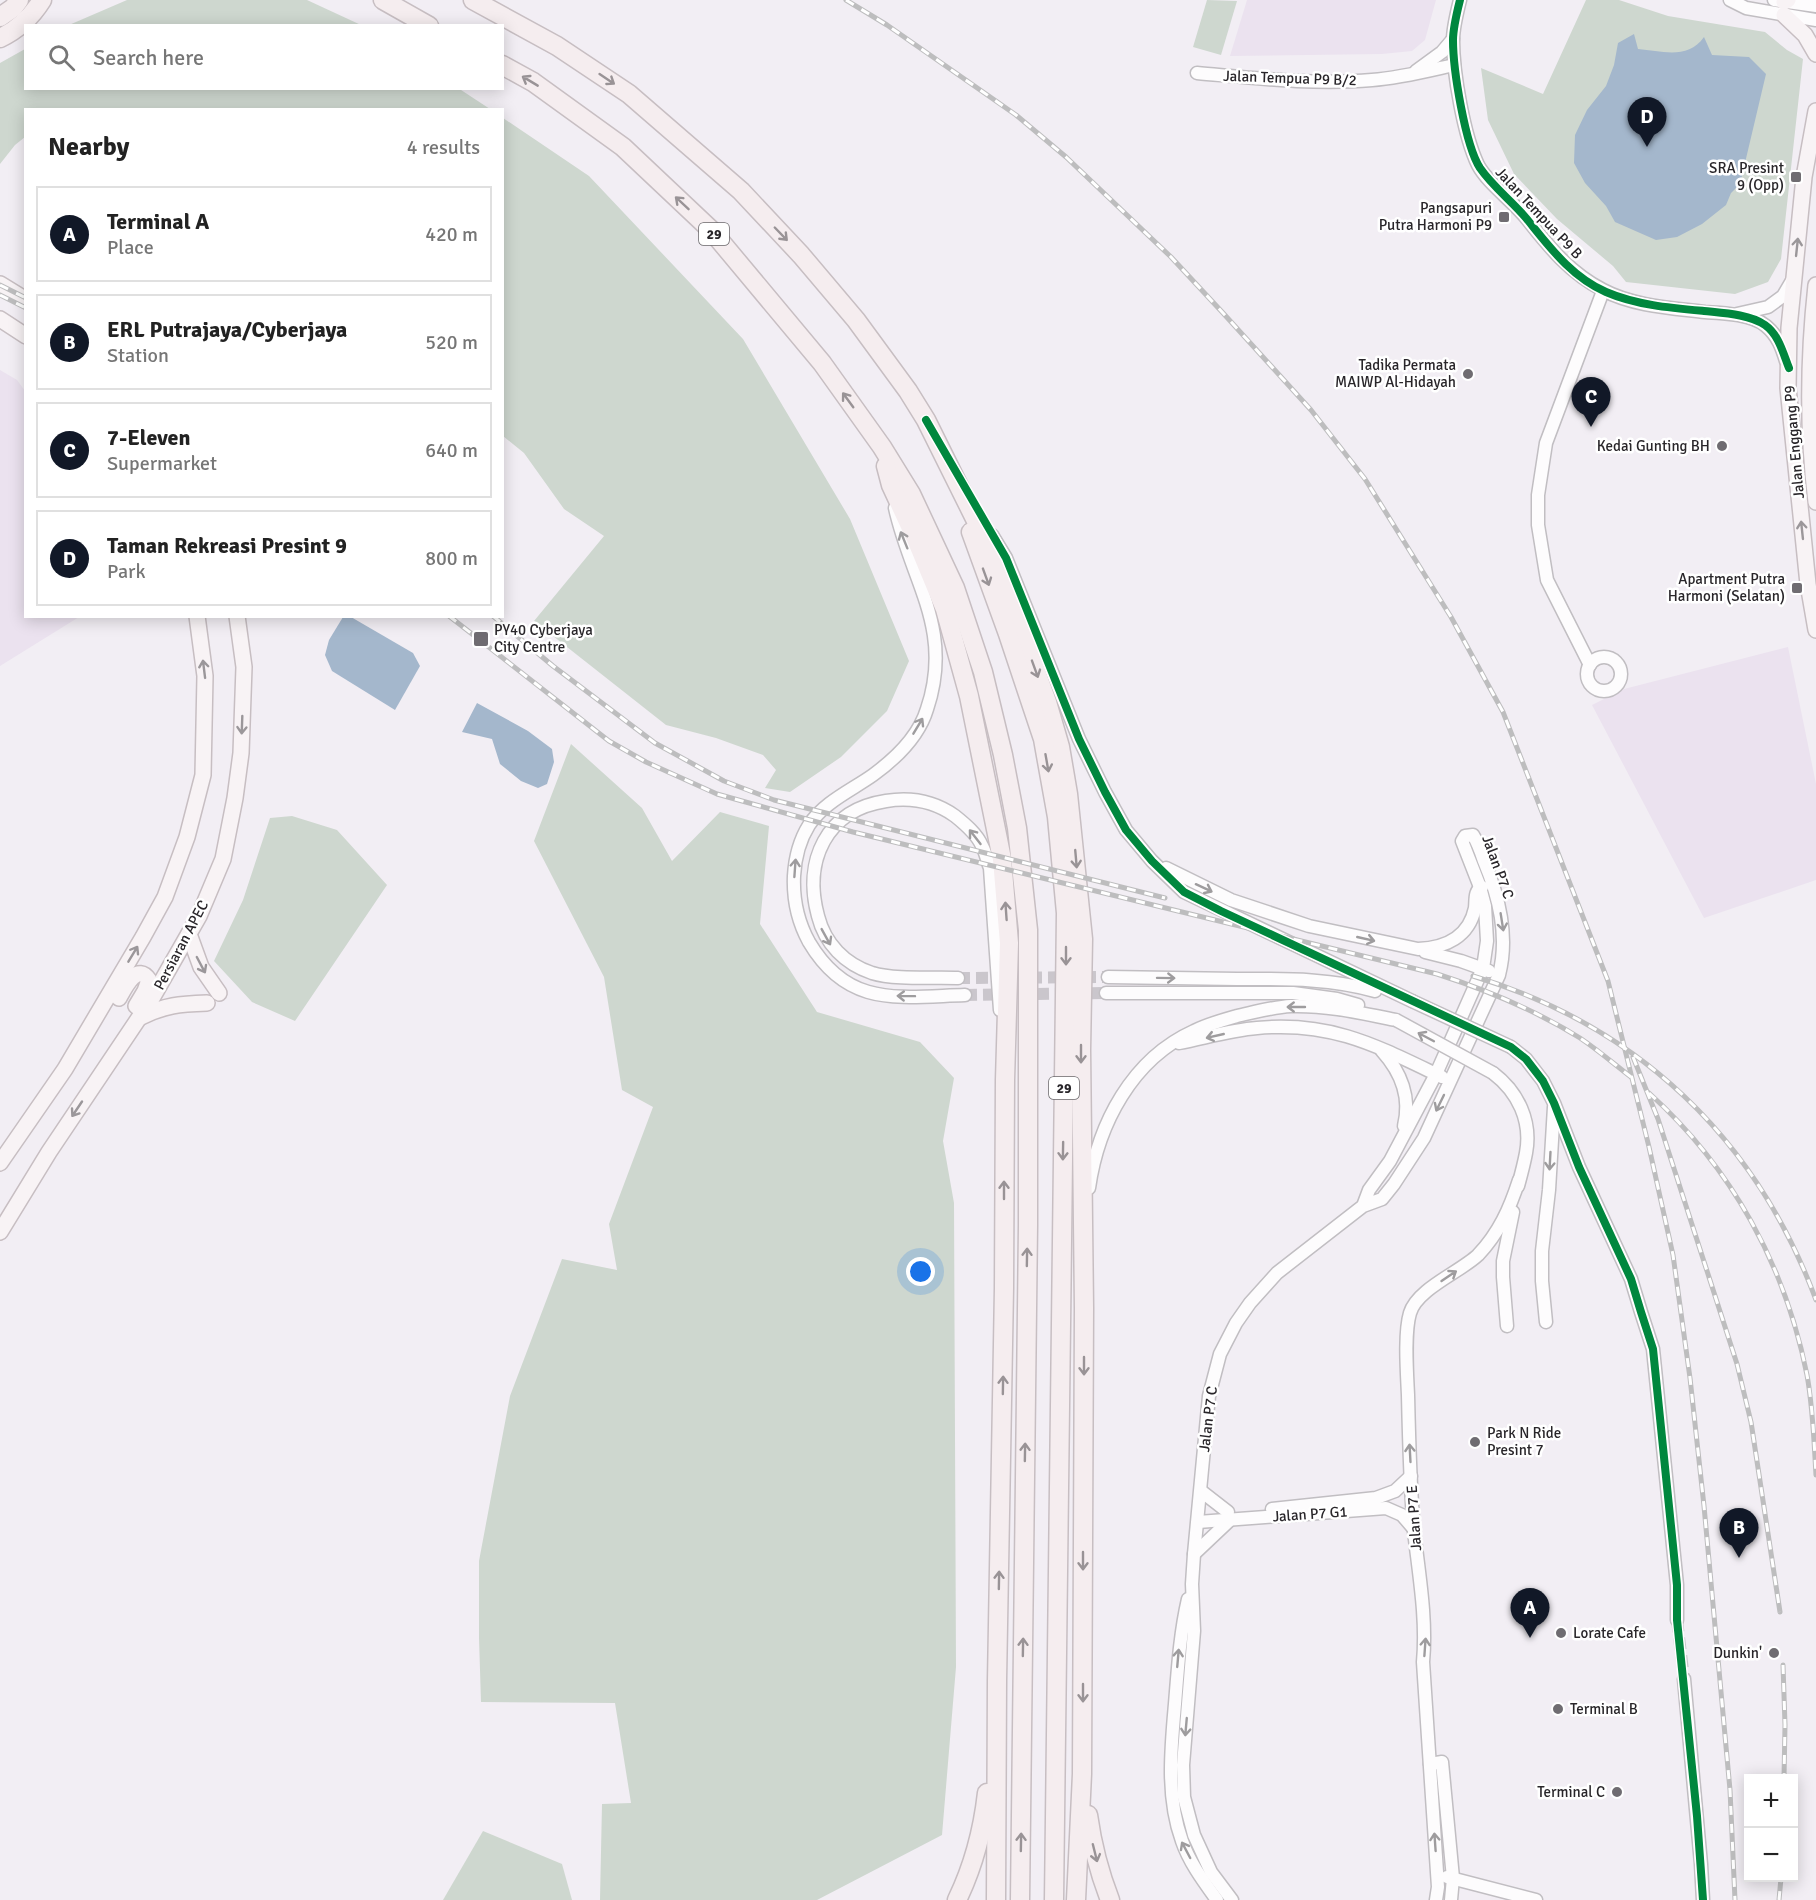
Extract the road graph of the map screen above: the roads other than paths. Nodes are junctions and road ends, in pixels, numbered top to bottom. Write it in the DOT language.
graph roads {
  1 [pos="19,0"];
  2 [pos="42,0"];
  3 [pos="383,0"];
  4 [pos="1461,0"];
  5 [pos="1730,0"];
  6 [pos="478,2"];
  7 [pos="1783,4"];
  8 [pos="1816,6"];
  9 [pos="0,17"];
  10 [pos="1816,20"];
  11 [pos="425,24"];
  12 [pos="0,38"];
  13 [pos="1453,39"];
  14 [pos="1816,54"];
  15 [pos="1454,65"];
  16 [pos="504,66"];
  17 [pos="1197,73"];
  18 [pos="1407,76"];
  19 [pos="1816,111"];
  20 [pos="1794,275"];
  21 [pos="0,284"];
  22 [pos="1816,285"];
  23 [pos="1603,291"];
  24 [pos="24,299"];
  25 [pos="1736,314"];
  26 [pos="0,319"];
  27 [pos="856,320"];
  28 [pos="24,335"];
  29 [pos="1788,368"];
  30 [pos="926,420"];
  31 [pos="882,447"];
  32 [pos="891,485"];
  33 [pos="1816,502"];
  34 [pos="197,618"];
  35 [pos="237,618"];
  36 [pos="1816,630"];
  37 [pos="1590,665"];
  38 [pos="1152,861"];
  39 [pos="1493,884"];
  40 [pos="1480,887"];
  41 [pos="189,934"];
  42 [pos="1404,947"];
  43 [pos="1483,968"];
  44 [pos="1500,975"];
  45 [pos="1108,977"];
  46 [pos="958,978"];
  47 [pos="219,993"];
  48 [pos="1106,993"];
  49 [pos="965,995"];
  50 [pos="1412,1001"];
  51 [pos="207,1003"];
  52 [pos="141,1017"];
  53 [pos="1396,1020"];
  54 [pos="1369,1043"];
  55 [pos="1170,1044"];
  56 [pos="65,1069"];
  57 [pos="1436,1074"];
  58 [pos="1005,1080"];
  59 [pos="1451,1081"];
  60 [pos="96,1082"];
  61 [pos="1554,1103"];
  62 [pos="1401,1139"];
  63 [pos="0,1163"];
  64 [pos="1519,1180"];
  65 [pos="1363,1206"];
  66 [pos="0,1232"];
  67 [pos="1084,1308"];
  68 [pos="1546,1322"];
  69 [pos="1507,1326"];
  70 [pos="1411,1476"];
  71 [pos="1201,1491"];
  72 [pos="1229,1516"];
  73 [pos="1198,1518"];
  74 [pos="1414,1529"];
  75 [pos="1194,1554"];
  76 [pos="1192,1584"];
  77 [pos="1677,1620"];
  78 [pos="1684,1679"];
  79 [pos="997,1681"];
  80 [pos="1436,1763"];
  81 [pos="1082,1774"];
  82 [pos="1437,1876"];
  83 [pos="1453,1878"];
  84 [pos="957,1900"];
  85 [pos="996,1900"];
  86 [pos="1020,1900"];
  87 [pos="1054,1900"];
  88 [pos="1076,1900"];
  89 [pos="1110,1900"];
  90 [pos="1217,1900"];
  91 [pos="1232,1900"];
  92 [pos="1436,1900"];
  93 [pos="1451,1900"];
  94 [pos="1536,1900"];
  95 [pos="1703,1900"];
  1 -- 9 [label="highway"];
  2 -- 12 [label="highway"];
  3 -- 11 [label="highway"];
  4 -- 13 [label="street, Jalan Tempua P9 B"];
  5 -- 7 [label="street"];
  6 -- 27 [label="highway, 29, one-way"];
  7 -- 8 [label="street"];
  7 -- 10 [label="street"];
  7 -- 14 [label="main road"];
  13 -- 15 [label="street, Jalan Tempua P9 B"];
  13 -- 18 [label="street"];
  15 -- 18 [label="street, Jalan Tempua P9 B/2"];
  15 -- 23 [label="street, Jalan Tempua P9 B"];
  31 -- 16 [label="highway, 29, one-way"];
  17 -- 18 [label="street, Jalan Tempua P9 B/2"];
  20 -- 19 [label="main road, Jalan Enggang P9, one-way"];
  20 -- 25 [label="street, Jalan Tempua P9 B"];
  20 -- 29 [label="main road, Jalan Enggang P9"];
  21 -- 24 [label="main road"];
  22 -- 33 [label="main road, Jalan Enggang P9"];
  23 -- 25 [label="street, Jalan Tempua P9 B"];
  23 -- 37 [label="street"];
  25 -- 29 [label="street, Jalan Tempua P9 B"];
  26 -- 28 [label="main road"];
  27 -- 30 [label="highway"];
  27 -- 87 [label="highway, 29, one-way"];
  36 -- 29 [label="main road, Jalan Enggang P9, one-way"];
  30 -- 38 [label="street"];
  30 -- 67 [label="highway, one-way"];
  31 -- 32 [label="highway"];
  86 -- 31 [label="highway, 29, one-way"];
  49 -- 32 [label="street, one-way"];
  58 -- 32 [label="highway, one-way"];
  56 -- 34 [label="main road, one-way"];
  35 -- 41 [label="main road, Persiaran APEC, one-way"];
  38 -- 42 [label="street, one-way"];
  38 -- 50 [label="street"];
  39 -- 40 [label="street"];
  39 -- 40 [label="street, Jalan P7 C"];
  39 -- 44 [label="street, Jalan P7 C, one-way"];
  40 -- 42 [label="street"];
  40 -- 43 [label="street, Jalan P7 C"];
  41 -- 47 [label="main road, one-way"];
  41 -- 52 [label="main road, Persiaran APEC"];
  42 -- 43 [label="street"];
  43 -- 44 [label="street"];
  43 -- 57 [label="street, Jalan P7 C"];
  44 -- 59 [label="street, Jalan P7 C"];
  45 -- 50 [label="street, one-way"];
  58 -- 46 [label="street, one-way"];
  48 -- 53 [label="street"];
  50 -- 61 [label="street, bridge"];
  51 -- 52 [label="main road"];
  52 -- 60 [label="main road, Persiaran APEC"];
  53 -- 55 [label="street, one-way"];
  64 -- 53 [label="street, one-way, bridge"];
  54 -- 55 [label="street, one-way"];
  54 -- 57 [label="street"];
  54 -- 62 [label="street"];
  55 -- 67 [label="street"];
  56 -- 60 [label="main road"];
  56 -- 63 [label="main road"];
  57 -- 59 [label="street"];
  57 -- 62 [label="street, Jalan P7 C"];
  79 -- 58 [label="highway, one-way"];
  59 -- 65 [label="street, Jalan P7 C, one-way"];
  60 -- 66 [label="main road, Persiaran APEC, one-way"];
  61 -- 68 [label="street, one-way"];
  61 -- 77 [label="street"];
  62 -- 65 [label="street, Jalan P7 C"];
  64 -- 69 [label="street"];
  70 -- 64 [label="street, Jalan P7 E, one-way"];
  65 -- 71 [label="street, Jalan P7 C"];
  67 -- 81 [label="highway, one-way"];
  70 -- 72 [label="street, Jalan P7 G1"];
  70 -- 74 [label="street, Jalan P7 E"];
  71 -- 72 [label="street"];
  71 -- 73 [label="street, Jalan P7 C"];
  72 -- 73 [label="street, Jalan P7 G1"];
  72 -- 74 [label="street, Jalan P7 G1"];
  72 -- 75 [label="street"];
  73 -- 75 [label="street, Jalan P7 C"];
  80 -- 74 [label="street, Jalan P7 E, one-way"];
  75 -- 76 [label="street, Jalan P7 C"];
  90 -- 76 [label="street, Jalan P7 C, one-way"];
  76 -- 91 [label="street, Jalan P7 C, one-way"];
  78 -- 95 [label="street"];
  79 -- 84 [label="highway"];
  79 -- 85 [label="highway"];
  82 -- 80 [label="street, Jalan P7 E, one-way"];
  80 -- 83 [label="street, Jalan P7 E"];
  81 -- 88 [label="highway"];
  81 -- 89 [label="highway, one-way"];
  82 -- 83 [label="street"];
  82 -- 92 [label="street, Jalan P7 E"];
  83 -- 93 [label="street, Jalan P7 E"];
  83 -- 94 [label="street"];
}
